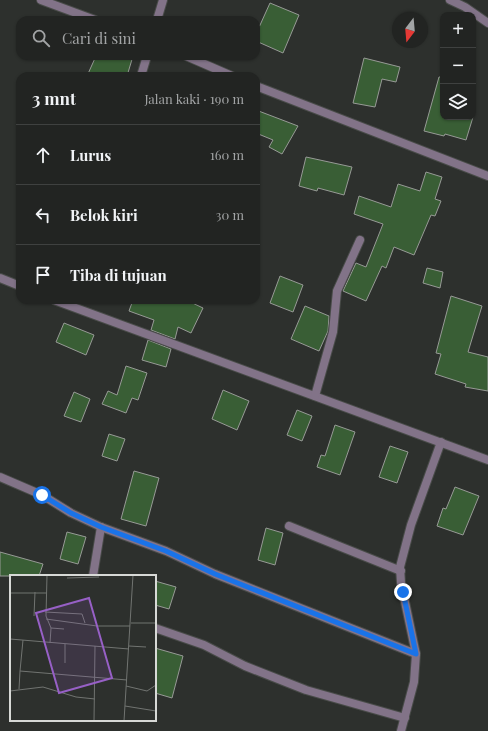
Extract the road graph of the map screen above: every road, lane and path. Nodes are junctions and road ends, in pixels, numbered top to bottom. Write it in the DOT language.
graph roads {
  1 [pos="41,0"];
  2 [pos="163,0"];
  3 [pos="450,0"];
  4 [pos="83,16"];
  5 [pos="158,16"];
  6 [pos="488,23"];
  7 [pos="146,60"];
  8 [pos="195,60"];
  9 [pos="141,72"];
  10 [pos="223,72"];
  11 [pos="260,88"];
  12 [pos="488,176"];
  13 [pos="360,240"];
  14 [pos="0,278"];
  15 [pos="16,284"];
  16 [pos="73,304"];
  17 [pos="315,396"];
  18 [pos="441,442"];
  19 [pos="488,460"];
  20 [pos="0,477"];
  21 [pos="289,526"];
  22 [pos="101,527"];
  23 [pos="401,571"];
  24 [pos="93,575"];
  25 [pos="156,628"];
  26 [pos="416,654"];
  27 [pos="405,718"];
  28 [pos="401,731"];
  1 -- 4 [label="street"];
  2 -- 5 [label="street"];
  3 -- 6 [label="street"];
  7 -- 9 [label="street"];
  8 -- 10 [label="street"];
  11 -- 12 [label="street"];
  13 -- 17 [label="street"];
  14 -- 15 [label="street"];
  16 -- 17 [label="street"];
  17 -- 18 [label="street"];
  18 -- 19 [label="street"];
  18 -- 23 [label="street"];
  20 -- 22 [label="street"];
  21 -- 23 [label="street"];
  22 -- 24 [label="street"];
  22 -- 26 [label="street"];
  23 -- 26 [label="street"];
  25 -- 27 [label="street"];
  26 -- 27 [label="street"];
  27 -- 28 [label="street"];
}
